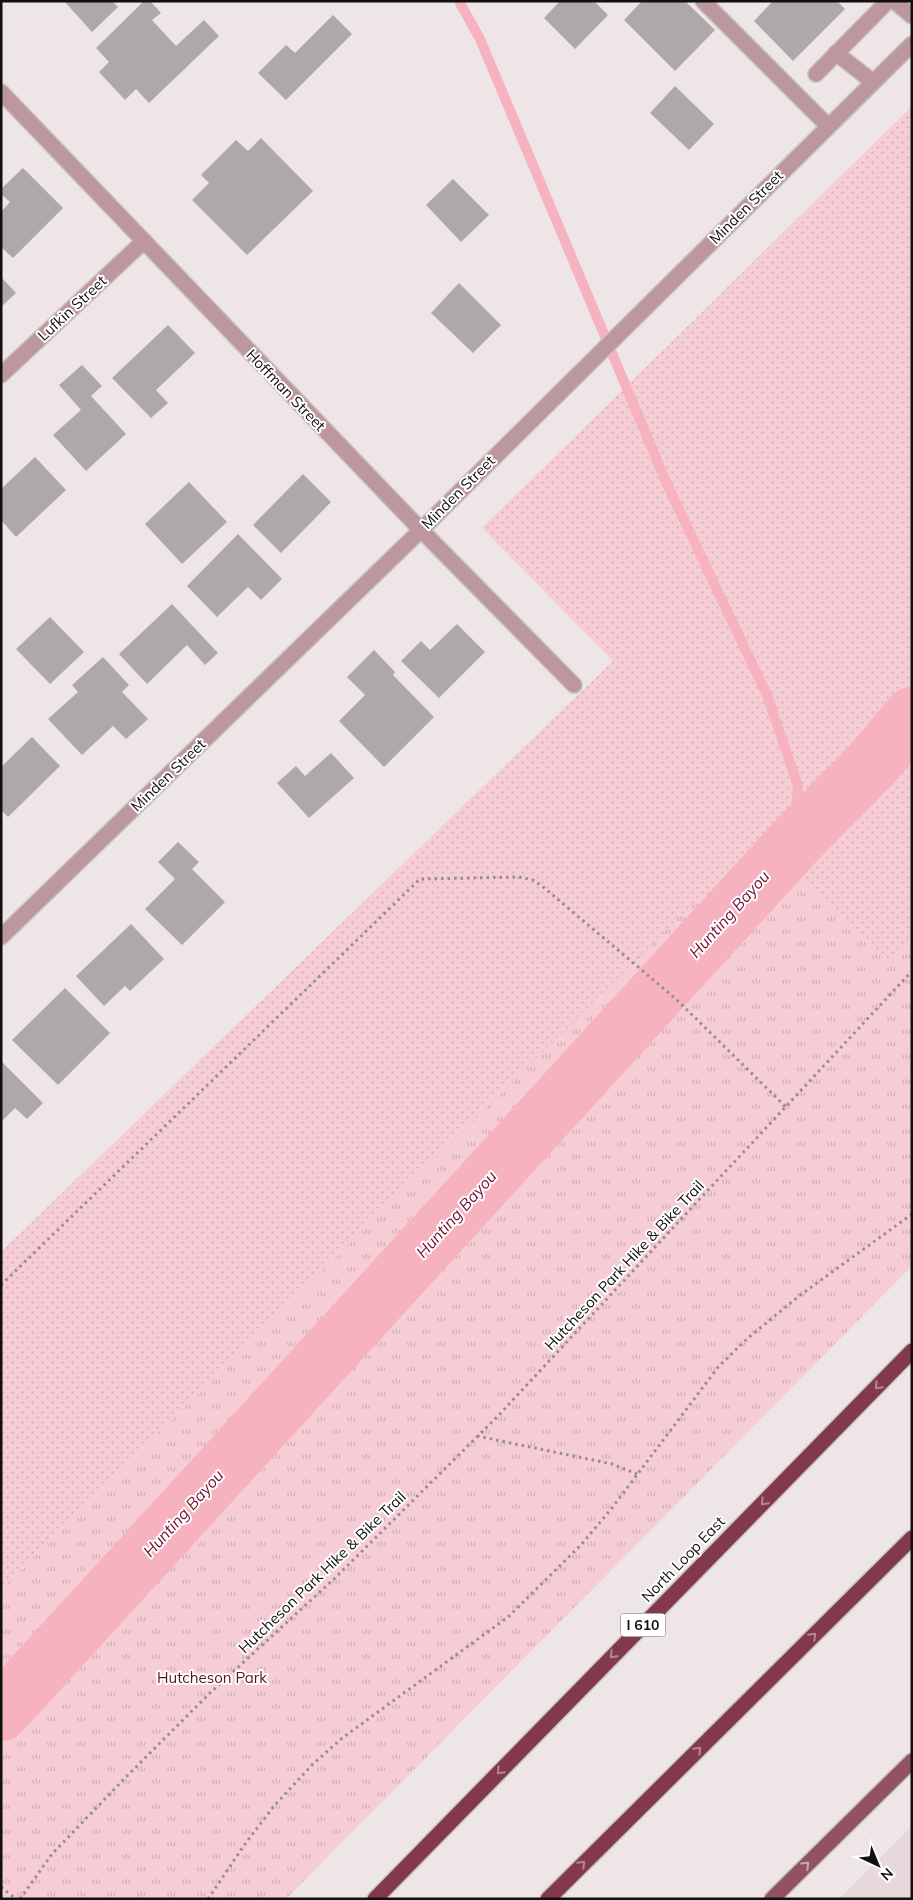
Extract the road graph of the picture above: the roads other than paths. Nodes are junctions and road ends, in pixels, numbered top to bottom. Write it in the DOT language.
graph roads {
  1 [pos="703,1"];
  2 [pos="888,1"];
  3 [pos="894,1"];
  4 [pos="912,16"];
  5 [pos="912,44"];
  6 [pos="836,53"];
  7 [pos="816,74"];
  8 [pos="873,82"];
  9 [pos="1,92"];
  10 [pos="828,126"];
  11 [pos="144,241"];
  12 [pos="1,375"];
  13 [pos="421,530"];
  14 [pos="574,685"];
  15 [pos="1,936"];
  16 [pos="912,1351"];
  17 [pos="912,1538"];
  18 [pos="912,1761"];
  19 [pos="375,1899"];
  20 [pos="548,1899"];
  21 [pos="772,1899"];
  1 -- 10 [label="street"];
  2 -- 6 [label="street"];
  3 -- 4 [label="street"];
  5 -- 8 [label="street, Minden Street"];
  6 -- 7 [label="street"];
  6 -- 8 [label="street"];
  8 -- 10 [label="street, Minden Street"];
  9 -- 11 [label="street, Hoffman Street"];
  10 -- 13 [label="street, Minden Street"];
  11 -- 12 [label="street, Lufkin Street"];
  11 -- 13 [label="street, Hoffman Street"];
  13 -- 14 [label="street, Hoffman Street"];
  13 -- 15 [label="street, Minden Street"];
  16 -- 19 [label="highway, North Loop East / I 610, one-way"];
  20 -- 17 [label="highway, one-way"];
  21 -- 18 [label="main road, one-way"];
}
